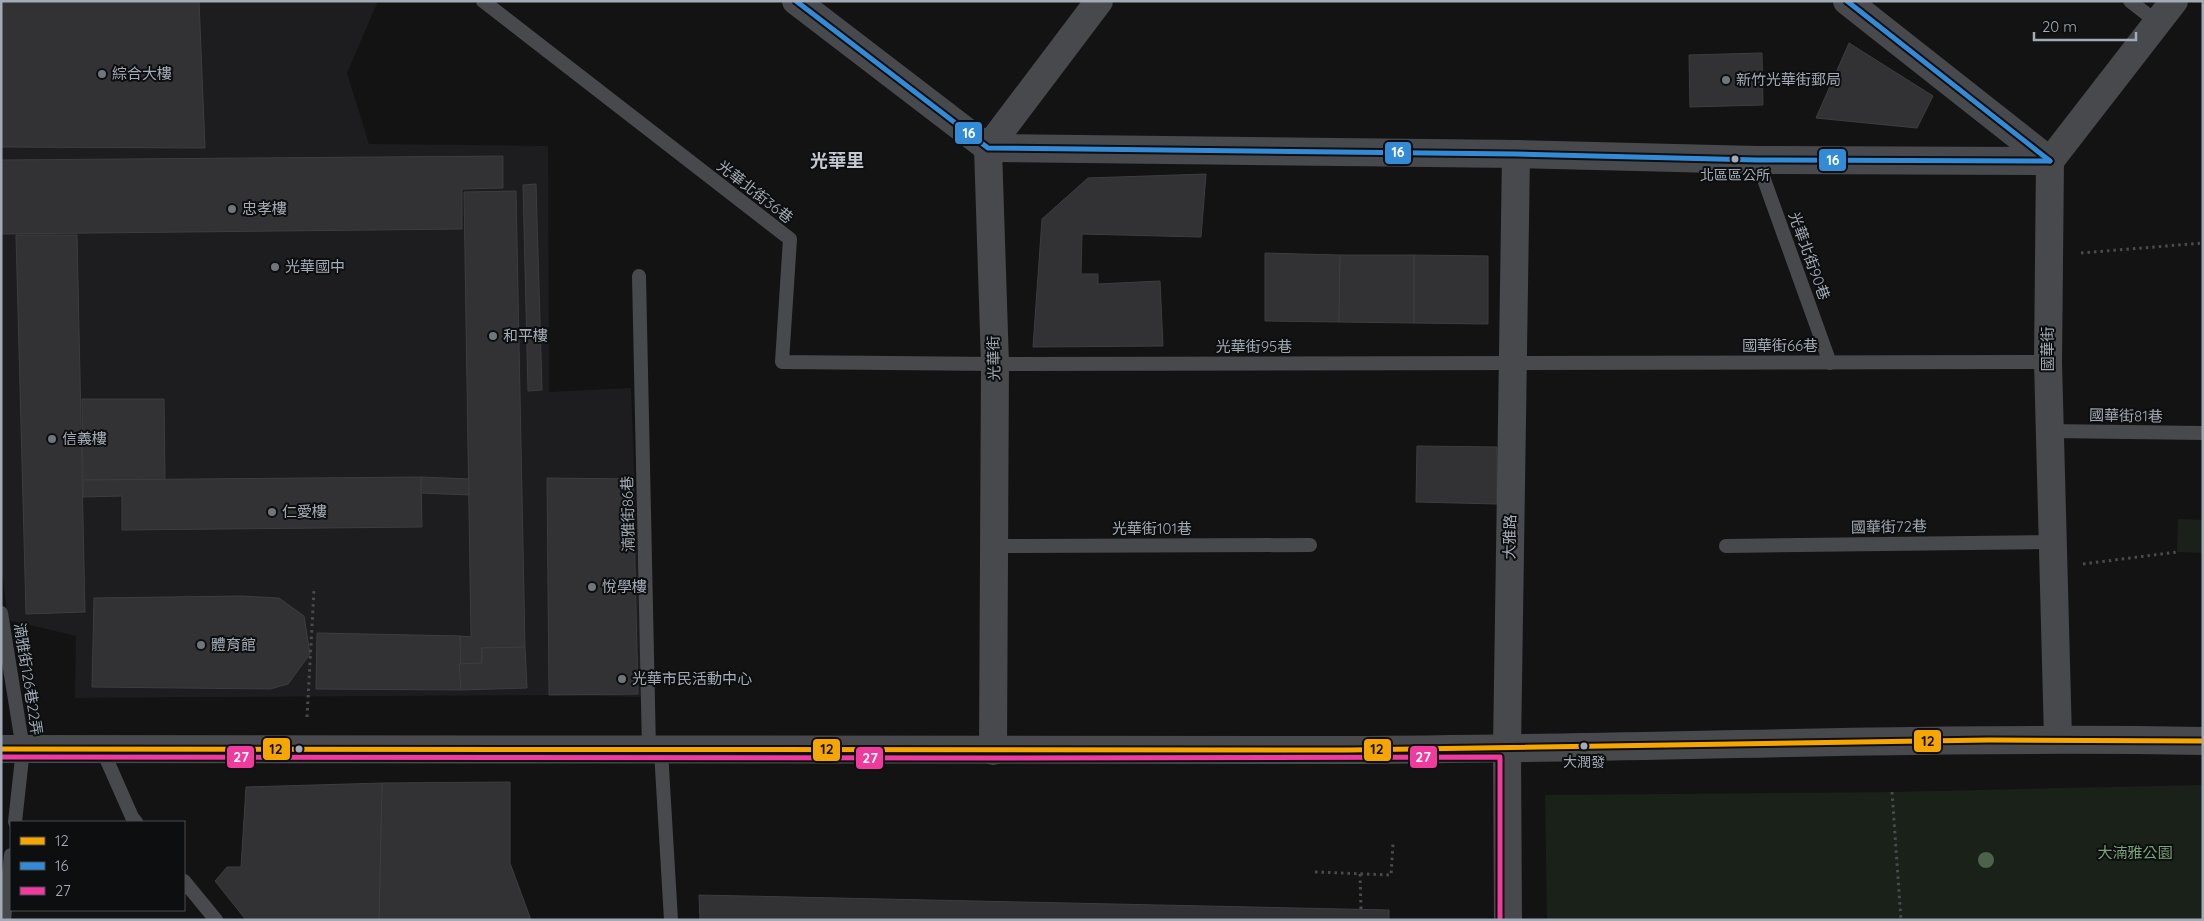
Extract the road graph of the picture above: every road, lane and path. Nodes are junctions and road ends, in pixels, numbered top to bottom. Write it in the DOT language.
graph roads {
  1 [pos="483,1"];
  2 [pos="796,1"];
  3 [pos="1847,1"];
  4 [pos="2130,1"];
  5 [pos="2174,1"];
  6 [pos="1089,5"];
  7 [pos="2157,22"];
  8 [pos="988,148"];
  9 [pos="1516,154"];
  10 [pos="1757,160"];
  11 [pos="2050,160"];
  12 [pos="2203,243"];
  13 [pos="2049,255"];
  14 [pos="639,276"];
  15 [pos="2048,362"];
  16 [pos="1512,363"];
  17 [pos="1830,363"];
  18 [pos="995,364"];
  19 [pos="2049,431"];
  20 [pos="2203,433"];
  21 [pos="1310,545"];
  22 [pos="994,546"];
  23 [pos="1726,546"];
  24 [pos="2177,552"];
  25 [pos="2053,555"];
  26 [pos="314,590"];
  27 [pos="1,613"];
  28 [pos="2058,738"];
  29 [pos="2203,741"];
  30 [pos="12,749"];
  31 [pos="1507,749"];
  32 [pos="102,750"];
  33 [pos="309,750"];
  34 [pos="655,751"];
  35 [pos="993,751"];
  36 [pos="1892,792"];
  37 [pos="15,821"];
  38 [pos="135,821"];
  39 [pos="1393,844"];
  40 [pos="10,864"];
  41 [pos="1315,872"];
  42 [pos="1360,874"];
  43 [pos="185,881"];
  44 [pos="1361,909"];
  45 [pos="214,919"];
  46 [pos="670,919"];
  47 [pos="4,920"];
  48 [pos="1508,920"];
  49 [pos="1900,920"];
  1 -- 18 [label="lane, 光華北街36巷"];
  2 -- 8 [label="street"];
  3 -- 11 [label="street"];
  4 -- 7 [label="lane"];
  5 -- 7 [label="street"];
  6 -- 8 [label="street"];
  7 -- 11 [label="street"];
  8 -- 9 [label="street"];
  8 -- 18 [label="street, 光華街"];
  9 -- 10 [label="street"];
  9 -- 16 [label="street, 大雅路"];
  10 -- 11 [label="street"];
  10 -- 17 [label="lane, 光華北街90巷"];
  11 -- 13 [label="street, 國華街"];
  12 -- 13 [label="path"];
  13 -- 15 [label="street, 國華街"];
  14 -- 34 [label="lane, 湳雅街86巷"];
  15 -- 17 [label="lane, 國華街66巷"];
  15 -- 19 [label="street, 國華街"];
  16 -- 17 [label="lane, 國華街66巷"];
  16 -- 18 [label="lane, 光華街95巷"];
  16 -- 31 [label="street, 大雅路"];
  18 -- 22 [label="street, 光華街"];
  19 -- 20 [label="lane, 國華街81巷"];
  19 -- 25 [label="street, 國華街"];
  21 -- 22 [label="lane, 光華街101巷"];
  22 -- 35 [label="street, 光華街"];
  23 -- 25 [label="lane, 國華街72巷"];
  24 -- 25 [label="path"];
  25 -- 28 [label="street, 國華街"];
  26 -- 33 [label="path"];
  27 -- 30 [label="lane, 湳雅街126巷22弄"];
  28 -- 29 [label="street"];
  28 -- 31 [label="street"];
  30 -- 32 [label="street"];
  30 -- 37 [label="lane, 湳雅街126巷22弄"];
  31 -- 35 [label="street"];
  31 -- 48 [label="street, 大雅路"];
  32 -- 33 [label="street"];
  32 -- 38 [label="lane"];
  33 -- 34 [label="street"];
  34 -- 35 [label="street"];
  34 -- 46 [label="lane, 湳雅街86巷"];
  36 -- 49 [label="path"];
  39 -- 42 [label="path"];
  40 -- 47 [label="lane"];
  41 -- 42 [label="path"];
  42 -- 44 [label="path"];
  43 -- 45 [label="lane"];
}
